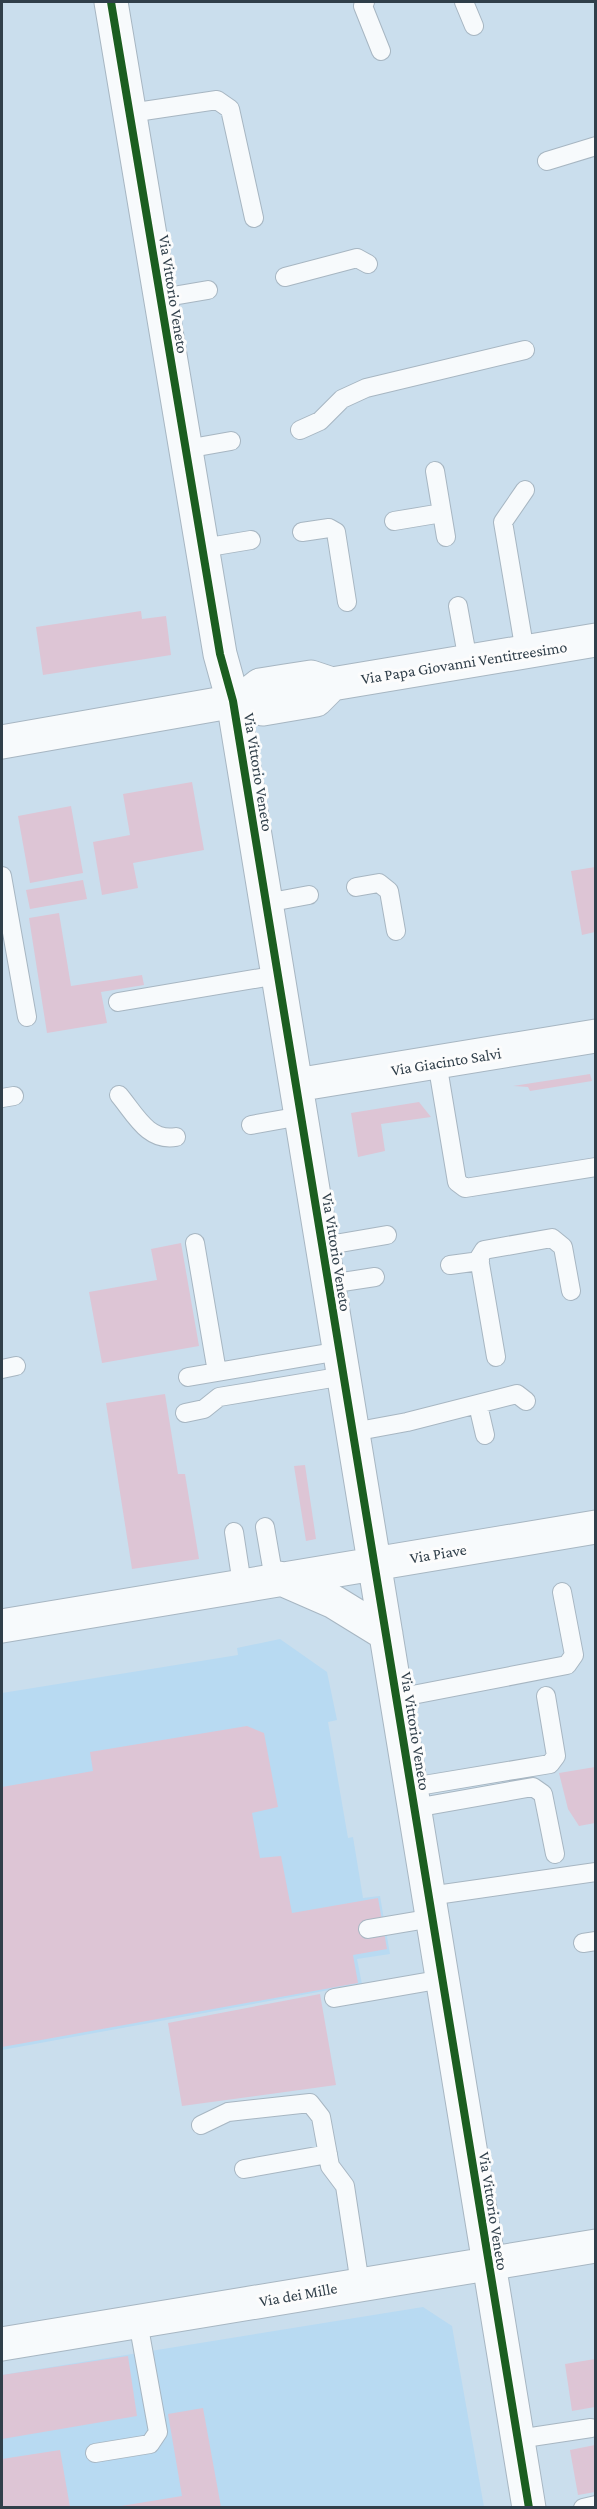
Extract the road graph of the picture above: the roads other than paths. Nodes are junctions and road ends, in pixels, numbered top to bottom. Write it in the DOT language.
graph roads {
  1 [pos="111,2"];
  2 [pos="365,2"];
  3 [pos="464,2"];
  4 [pos="474,26"];
  5 [pos="381,51"];
  6 [pos="130,113"];
  7 [pos="596,146"];
  8 [pos="547,161"];
  9 [pos="254,218"];
  10 [pos="368,264"];
  11 [pos="285,277"];
  12 [pos="208,290"];
  13 [pos="161,297"];
  14 [pos="525,350"];
  15 [pos="300,430"];
  16 [pos="231,441"];
  17 [pos="186,449"];
  18 [pos="435,471"];
  19 [pos="525,490"];
  20 [pos="442,513"];
  21 [pos="394,521"];
  22 [pos="302,532"];
  23 [pos="446,537"];
  24 [pos="251,540"];
  25 [pos="203,548"];
  26 [pos="347,602"];
  27 [pos="458,606"];
  28 [pos="596,640"];
  29 [pos="525,652"];
  30 [pos="468,661"];
  31 [pos="237,700"];
  32 [pos="2,742"];
  33 [pos="2,876"];
  34 [pos="356,887"];
  35 [pos="309,895"];
  36 [pos="266,903"];
  37 [pos="396,931"];
  38 [pos="278,975"];
  39 [pos="118,1002"];
  40 [pos="27,1017"];
  41 [pos="596,1036"];
  42 [pos="437,1062"];
  43 [pos="119,1095"];
  44 [pos="299,1100"];
  45 [pos="251,1125"];
  46 [pos="176,1137"];
  47 [pos="596,1167"];
  48 [pos="387,1235"];
  49 [pos="195,1243"];
  50 [pos="323,1246"];
  51 [pos="480,1261"];
  52 [pos="450,1265"];
  53 [pos="375,1277"];
  54 [pos="329,1284"];
  55 [pos="571,1291"];
  56 [pos="496,1357"];
  57 [pos="342,1363"];
  58 [pos="217,1372"];
  59 [pos="188,1377"];
  60 [pos="526,1401"];
  61 [pos="478,1405"];
  62 [pos="185,1413"];
  63 [pos="353,1432"];
  64 [pos="485,1435"];
  65 [pos="266,1527"];
  66 [pos="596,1527"];
  67 [pos="234,1532"];
  68 [pos="375,1564"];
  69 [pos="277,1578"];
  70 [pos="242,1584"];
  71 [pos="561,1592"];
  72 [pos="2,1626"];
  73 [pos="386,1634"];
  74 [pos="546,1696"];
  75 [pos="397,1698"];
  76 [pos="413,1798"];
  77 [pos="555,1854"];
  78 [pos="596,1872"];
  79 [pos="431,1907"];
  80 [pos="368,1929"];
  81 [pos="443,1979"];
  82 [pos="334,1998"];
  83 [pos="201,2125"];
  84 [pos="328,2154"];
  85 [pos="244,2169"];
  86 [pos="596,2246"];
  87 [pos="489,2264"];
  88 [pos="360,2284"];
  89 [pos="138,2322"];
  90 [pos="2,2344"];
  91 [pos="591,2428"];
  92 [pos="518,2439"];
  93 [pos="95,2453"];
  94 [pos="596,2505"];
  95 [pos="529,2508"];
  96 [pos="583,2508"];
  1 -- 6 [label="street, Via Vittorio Veneto"];
  2 -- 5 [label="lane"];
  3 -- 4 [label="lane"];
  6 -- 9 [label="lane"];
  6 -- 13 [label="street, Via Vittorio Veneto"];
  7 -- 8 [label="lane"];
  10 -- 11 [label="lane"];
  12 -- 13 [label="lane"];
  13 -- 17 [label="street, Via Vittorio Veneto"];
  14 -- 15 [label="lane"];
  16 -- 17 [label="lane"];
  17 -- 25 [label="street, Via Vittorio Veneto"];
  18 -- 20 [label="lane"];
  19 -- 29 [label="lane"];
  20 -- 21 [label="lane"];
  20 -- 23 [label="lane"];
  22 -- 26 [label="lane"];
  24 -- 25 [label="lane"];
  25 -- 31 [label="street, Via Vittorio Veneto"];
  27 -- 30 [label="lane"];
  28 -- 29 [label="street, Via Papa Giovanni Ventitreesimo"];
  29 -- 30 [label="street, Via Papa Giovanni Ventitreesimo"];
  30 -- 31 [label="street, Via Papa Giovanni Ventitreesimo"];
  31 -- 32 [label="street, Via Papa Giovanni Ventitreesimo"];
  31 -- 36 [label="street, Via Vittorio Veneto"];
  33 -- 40 [label="lane"];
  34 -- 37 [label="lane"];
  35 -- 36 [label="lane"];
  36 -- 38 [label="street, Via Vittorio Veneto"];
  38 -- 39 [label="lane"];
  38 -- 44 [label="street, Via Vittorio Veneto"];
  41 -- 42 [label="street, Via Giacinto Salvi"];
  42 -- 44 [label="street, Via Giacinto Salvi"];
  42 -- 47 [label="lane"];
  43 -- 46 [label="lane"];
  44 -- 45 [label="lane"];
  44 -- 50 [label="street, Via Vittorio Veneto"];
  48 -- 50 [label="lane"];
  49 -- 58 [label="lane"];
  50 -- 54 [label="street, Via Vittorio Veneto"];
  51 -- 52 [label="lane"];
  51 -- 55 [label="lane"];
  51 -- 56 [label="lane"];
  53 -- 54 [label="lane"];
  54 -- 57 [label="street, Via Vittorio Veneto"];
  57 -- 58 [label="lane"];
  57 -- 62 [label="lane"];
  57 -- 63 [label="street, Via Vittorio Veneto"];
  58 -- 59 [label="lane"];
  60 -- 61 [label="lane"];
  61 -- 63 [label="lane"];
  61 -- 64 [label="lane"];
  63 -- 68 [label="street, Via Vittorio Veneto"];
  65 -- 69 [label="lane"];
  66 -- 68 [label="street, Via Piave"];
  67 -- 70 [label="lane"];
  68 -- 69 [label="street, Via Piave"];
  68 -- 73 [label="street, Via Vittorio Veneto"];
  69 -- 70 [label="street, Via Piave"];
  69 -- 73 [label="street"];
  70 -- 72 [label="street, Via Piave"];
  71 -- 75 [label="lane"];
  73 -- 75 [label="street, Via Vittorio Veneto"];
  74 -- 76 [label="lane"];
  75 -- 76 [label="street, Via Vittorio Veneto"];
  76 -- 77 [label="lane"];
  76 -- 79 [label="street, Via Vittorio Veneto"];
  78 -- 79 [label="lane"];
  79 -- 80 [label="lane"];
  79 -- 81 [label="street, Via Vittorio Veneto"];
  81 -- 82 [label="lane"];
  81 -- 87 [label="street, Via Vittorio Veneto"];
  83 -- 84 [label="lane"];
  84 -- 85 [label="lane"];
  84 -- 88 [label="lane"];
  86 -- 87 [label="street, Via dei Mille"];
  87 -- 88 [label="street, Via dei Mille"];
  87 -- 92 [label="street, Via Vittorio Veneto"];
  88 -- 89 [label="street, Via dei Mille"];
  89 -- 90 [label="street, Via dei Mille"];
  89 -- 93 [label="lane"];
  91 -- 92 [label="lane"];
  92 -- 95 [label="street, Via Vittorio Veneto"];
  94 -- 96 [label="lane"];
}
